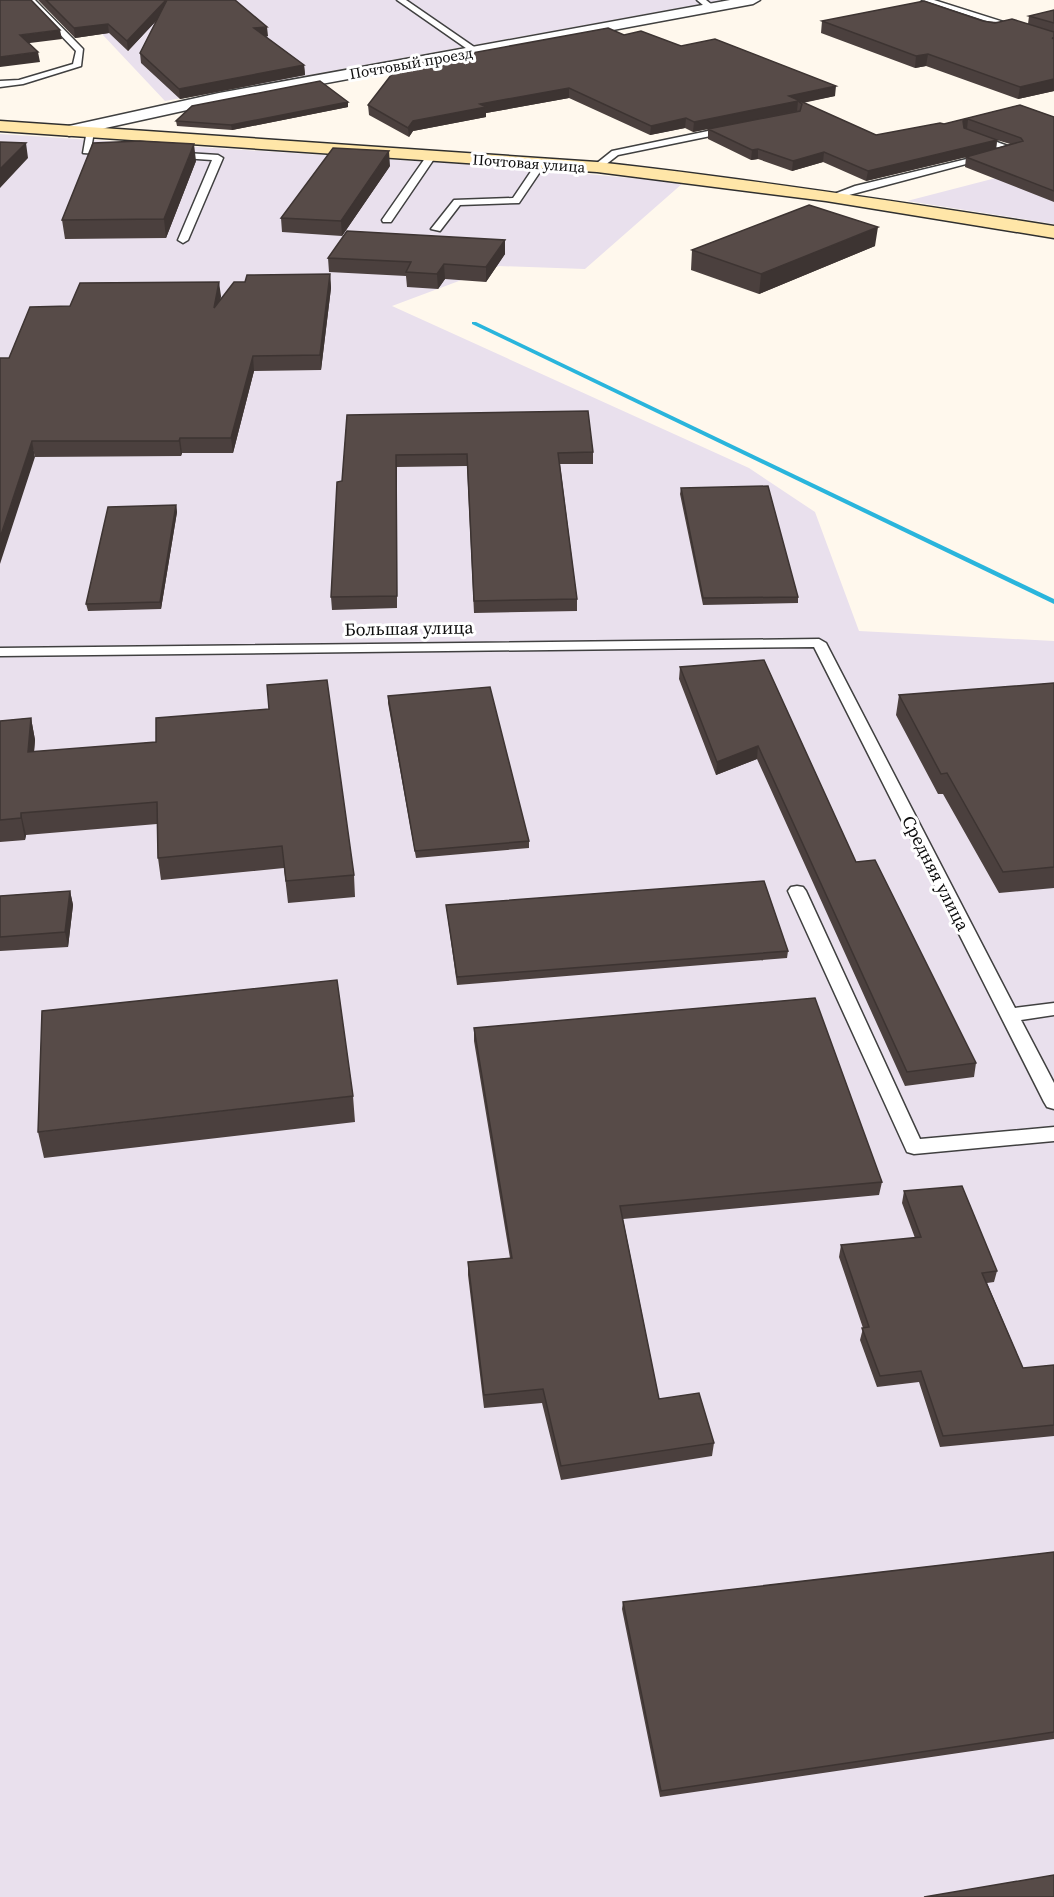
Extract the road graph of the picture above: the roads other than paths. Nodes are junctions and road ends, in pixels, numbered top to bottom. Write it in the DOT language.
graph roads {
  1 [pos="31,0"];
  2 [pos="401,0"];
  3 [pos="753,0"];
  4 [pos="926,0"];
  5 [pos="706,4"];
  6 [pos="1054,41"];
  7 [pos="476,51"];
  8 [pos="0,84"];
  9 [pos="0,126"];
  10 [pos="741,127"];
  11 [pos="69,130"];
  12 [pos="90,132"];
  13 [pos="966,134"];
  14 [pos="124,153"];
  15 [pos="156,154"];
  16 [pos="431,156"];
  17 [pos="541,163"];
  18 [pos="597,167"];
  19 [pos="834,196"];
  20 [pos="387,220"];
  21 [pos="436,229"];
  22 [pos="1054,232"];
  23 [pos="183,240"];
  24 [pos="819,643"];
  25 [pos="0,652"];
  26 [pos="797,891"];
  27 [pos="1054,1009"];
  28 [pos="1009,1015"];
  29 [pos="1054,1102"];
  30 [pos="1054,1134"];
  1 -- 8 [label="lane"];
  2 -- 7 [label="lane"];
  3 -- 5 [label="street, Почтовый проезд"];
  4 -- 6 [label="lane"];
  5 -- 7 [label="street, Почтовый проезд"];
  7 -- 11 [label="street, Почтовый проезд"];
  9 -- 11 [label="street, Почтовая улица"];
  10 -- 18 [label="lane"];
  11 -- 12 [label="street, Почтовая улица"];
  12 -- 14 [label="lane"];
  12 -- 16 [label="street, Почтовая улица"];
  13 -- 19 [label="lane"];
  15 -- 23 [label="lane"];
  16 -- 17 [label="street, Почтовая улица"];
  16 -- 20 [label="lane"];
  17 -- 18 [label="street, Почтовая улица"];
  17 -- 21 [label="lane"];
  18 -- 19 [label="street, Почтовая улица"];
  19 -- 22 [label="street, Почтовая улица"];
  24 -- 25 [label="lane, Большая улица"];
  24 -- 28 [label="lane, Средняя улица"];
  26 -- 30 [label="lane"];
  27 -- 28 [label="lane"];
  28 -- 29 [label="lane, Средняя улица"];
}
